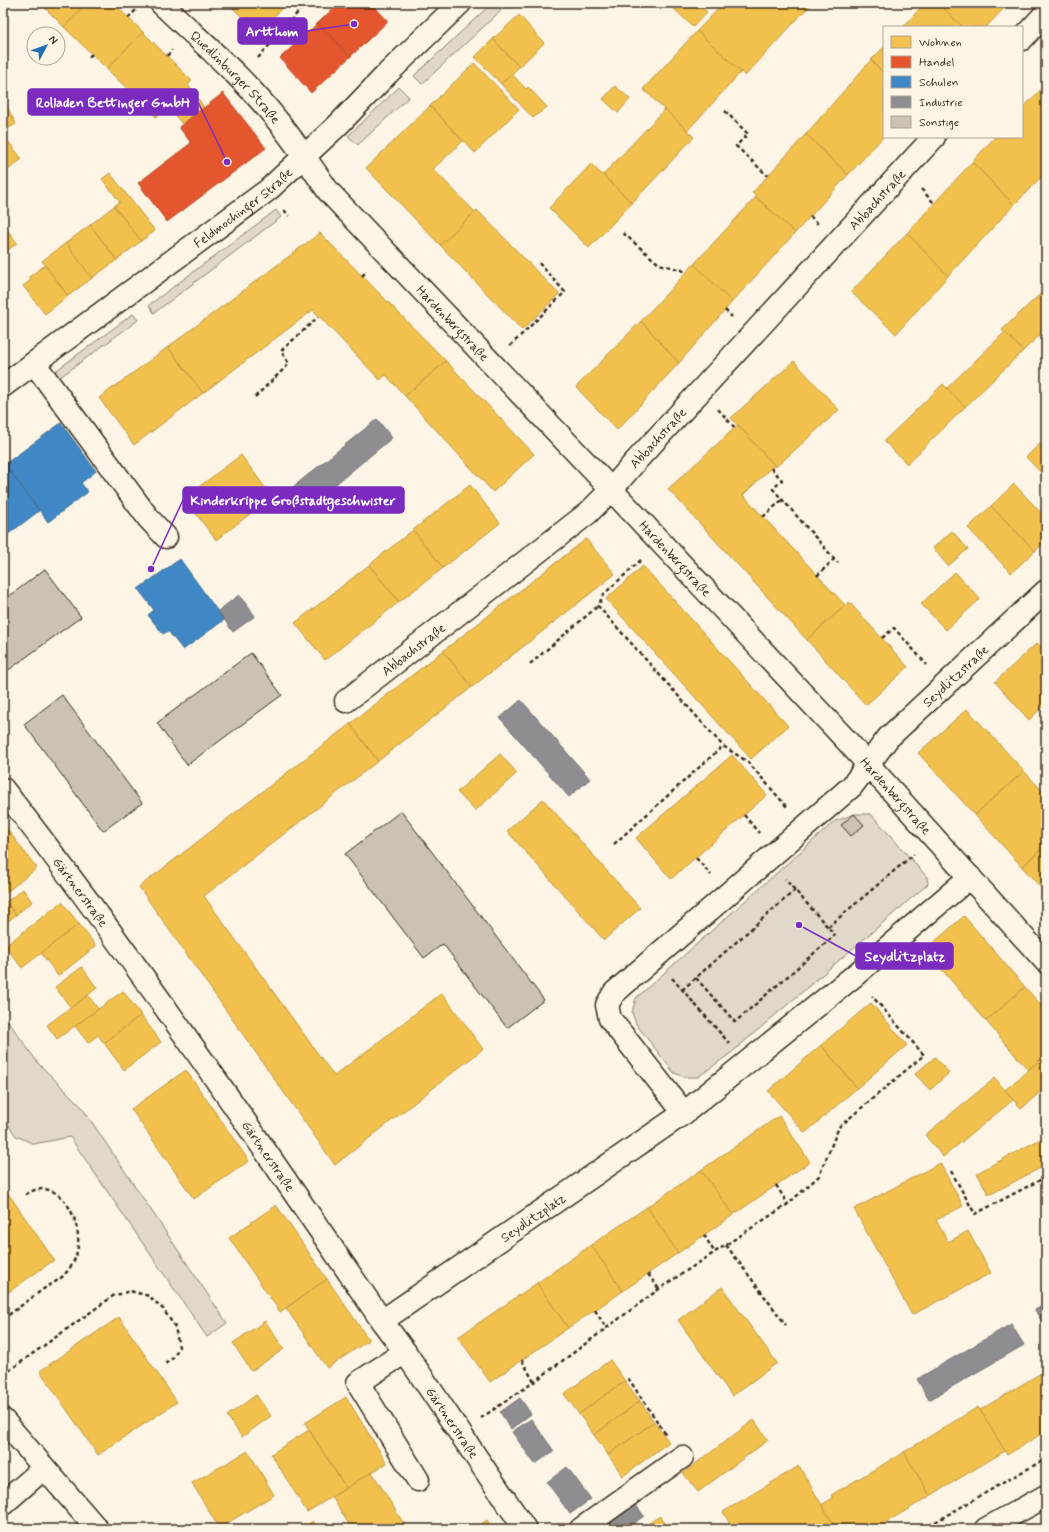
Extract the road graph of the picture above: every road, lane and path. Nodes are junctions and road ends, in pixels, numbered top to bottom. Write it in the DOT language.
graph roads {
  1 [pos="161,3"];
  2 [pos="306,3"];
  3 [pos="460,3"];
  4 [pos="140,6"];
  5 [pos="1046,13"];
  6 [pos="128,18"];
  7 [pos="1023,38"];
  8 [pos="92,54"];
  9 [pos="89,57"];
  10 [pos="238,77"];
  11 [pos="725,111"];
  12 [pos="933,138"];
  13 [pos="305,156"];
  14 [pos="768,176"];
  15 [pos="920,189"];
  16 [pos="934,203"];
  17 [pos="623,233"];
  18 [pos="538,262"];
  19 [pos="686,273"];
  20 [pos="318,317"];
  21 [pos="34,363"];
  22 [pos="492,364"];
  23 [pos="3,386"];
  24 [pos="255,397"];
  25 [pos="771,468"];
  26 [pos="611,490"];
  27 [pos="782,500"];
  28 [pos="763,517"];
  29 [pos="166,537"];
  30 [pos="661,542"];
  31 [pos="834,559"];
  32 [pos="838,563"];
  33 [pos="817,576"];
  34 [pos="1046,591"];
  35 [pos="598,606"];
  36 [pos="882,638"];
  37 [pos="916,652"];
  38 [pos="530,664"];
  39 [pos="346,701"];
  40 [pos="723,746"];
  41 [pos="868,764"];
  42 [pos="3,789"];
  43 [pos="791,810"];
  44 [pos="614,844"];
  45 [pos="914,854"];
  46 [pos="769,860"];
  47 [pos="970,877"];
  48 [pos="795,890"];
  49 [pos="828,927"];
  50 [pos="655,959"];
  51 [pos="1046,962"];
  52 [pos="854,976"];
  53 [pos="696,978"];
  54 [pos="682,990"];
  55 [pos="747,1063"];
  56 [pos="684,1113"];
  57 [pos="951,1171"];
  58 [pos="1046,1177"];
  59 [pos="776,1185"];
  60 [pos="24,1195"];
  61 [pos="788,1204"];
  62 [pos="704,1235"];
  63 [pos="726,1245"];
  64 [pos="715,1253"];
  65 [pos="648,1274"];
  66 [pos="659,1289"];
  67 [pos="595,1310"];
  68 [pos="3,1319"];
  69 [pos="382,1321"];
  70 [pos="786,1325"];
  71 [pos="606,1328"];
  72 [pos="404,1352"];
  73 [pos="522,1360"];
  74 [pos="165,1364"];
  75 [pos="3,1375"];
  76 [pos="628,1378"];
  77 [pos="534,1382"];
  78 [pos="3,1420"];
  79 [pos="459,1433"];
  80 [pos="682,1457"];
  81 [pos="1046,1459"];
  82 [pos="44,1468"];
  83 [pos="418,1480"];
  84 [pos="1046,1496"];
  85 [pos="3,1504"];
  86 [pos="96,1529"];
  87 [pos="525,1529"];
  88 [pos="581,1529"];
  89 [pos="923,1529"];
  90 [pos="986,1529"];
  1 -- 10 [label="street, Quedlinburger Straße"];
  2 -- 10 [label="path"];
  3 -- 13 [label="street, Feldmochinger Straße"];
  4 -- 6 [label="path"];
  5 -- 7 [label="street"];
  8 -- 9 [label="path"];
  10 -- 13 [label="street, Quedlinburger Straße"];
  11 -- 14 [label="path"];
  12 -- 26 [label="street, Abbachstraße"];
  13 -- 21 [label="street, Feldmochinger Straße"];
  13 -- 22 [label="street, Hardenbergstraße"];
  15 -- 16 [label="path"];
  17 -- 19 [label="path"];
  18 -- 22 [label="path"];
  20 -- 24 [label="path"];
  21 -- 23 [label="street, Feldmochinger Straße"];
  21 -- 29 [label="street"];
  22 -- 26 [label="street, Hardenbergstraße"];
  25 -- 27 [label="path"];
  26 -- 30 [label="street, Hardenbergstraße"];
  26 -- 39 [label="street, Abbachstraße"];
  27 -- 28 [label="path"];
  27 -- 31 [label="path"];
  30 -- 35 [label="path"];
  30 -- 41 [label="street, Hardenbergstraße"];
  31 -- 32 [label="path"];
  31 -- 33 [label="path"];
  34 -- 41 [label="street, Seydlitzstraße"];
  35 -- 38 [label="path"];
  35 -- 40 [label="path"];
  36 -- 37 [label="path"];
  40 -- 43 [label="path"];
  40 -- 44 [label="path"];
  41 -- 46 [label="street"];
  41 -- 47 [label="street, Hardenbergstraße"];
  42 -- 69 [label="street, Gärtnerstraße"];
  45 -- 49 [label="path"];
  46 -- 48 [label="path"];
  46 -- 50 [label="street"];
  47 -- 51 [label="street, Hardenbergstraße"];
  47 -- 52 [label="street, Seydlitzplatz"];
  48 -- 49 [label="path"];
  48 -- 53 [label="path"];
  49 -- 53 [label="path"];
  50 -- 54 [label="path"];
  50 -- 56 [label="street"];
  52 -- 55 [label="street, Seydlitzplatz"];
  52 -- 61 [label="path"];
  53 -- 54 [label="path"];
  54 -- 55 [label="path"];
  55 -- 56 [label="street, Seydlitzplatz"];
  56 -- 69 [label="street, Seydlitzplatz"];
  57 -- 58 [label="path"];
  59 -- 61 [label="path"];
  60 -- 68 [label="path"];
  61 -- 63 [label="path"];
  62 -- 64 [label="path"];
  63 -- 64 [label="path"];
  63 -- 70 [label="path"];
  64 -- 66 [label="path"];
  65 -- 66 [label="path"];
  66 -- 71 [label="path"];
  67 -- 71 [label="path"];
  69 -- 72 [label="street, Gärtnerstraße"];
  71 -- 77 [label="path"];
  72 -- 79 [label="street, Gärtnerstraße"];
  72 -- 83 [label="street"];
  73 -- 77 [label="path"];
  74 -- 75 [label="path"];
  76 -- 80 [label="path"];
  77 -- 79 [label="path"];
  78 -- 82 [label="street"];
  79 -- 87 [label="street, Gärtnerstraße"];
  80 -- 88 [label="street"];
  81 -- 89 [label="path"];
  82 -- 85 [label="street"];
  82 -- 86 [label="street"];
  84 -- 90 [label="street"];
}
